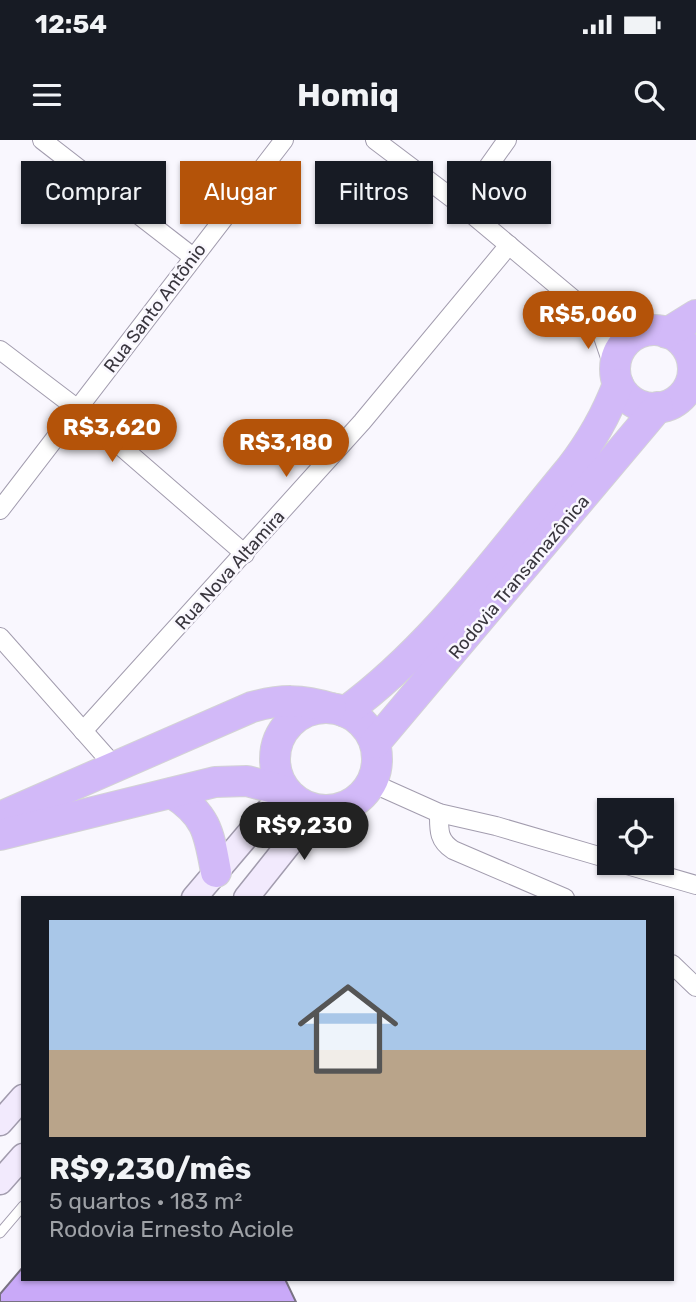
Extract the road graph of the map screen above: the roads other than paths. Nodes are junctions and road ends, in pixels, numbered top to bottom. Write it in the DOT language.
graph roads {
  1 [pos="42,140"];
  2 [pos="284,140"];
  3 [pos="375,140"];
  4 [pos="507,140"];
  5 [pos="492,161"];
  6 [pos="447,194"];
  7 [pos="484,224"];
  8 [pos="509,245"];
  9 [pos="193,257"];
  10 [pos="696,315"];
  11 [pos="597,319"];
  12 [pos="661,331"];
  13 [pos="0,350"];
  14 [pos="616,378"];
  15 [pos="692,381"];
  16 [pos="658,407"];
  17 [pos="79,410"];
  18 [pos="0,510"];
  19 [pos="245,554"];
  20 [pos="0,637"];
  21 [pos="338,710"];
  22 [pos="83,731"];
  23 [pos="375,743"];
  24 [pos="116,768"];
  25 [pos="372,783"];
  26 [pos="285,791"];
  27 [pos="172,793"];
  28 [pos="316,810"];
  29 [pos="439,813"];
  30 [pos="0,817"];
  31 [pos="0,835"];
  32 [pos="597,855"];
  33 [pos="216,872"];
  34 [pos="661,875"];
  35 [pos="696,885"];
  36 [pos="251,894"];
  37 [pos="196,896"];
  38 [pos="560,896"];
  39 [pos="674,966"];
  40 [pos="696,987"];
  41 [pos="21,1099"];
  42 [pos="0,1123"];
  43 [pos="21,1158"];
  44 [pos="0,1182"];
  45 [pos="21,1208"];
  46 [pos="0,1233"];
  1 -- 9 [label="street"];
  2 -- 9 [label="street, Rua Santo Antônio"];
  3 -- 6 [label="street"];
  4 -- 5 [label="street"];
  7 -- 8 [label="street"];
  8 -- 11 [label="street"];
  8 -- 19 [label="street, Rua Nova Altamira"];
  9 -- 17 [label="street, Rua Santo Antônio"];
  10 -- 12 [label="highway"];
  11 -- 12 [label="street"];
  11 -- 14 [label="street"];
  12 -- 14 [label="highway"];
  12 -- 15 [label="highway"];
  13 -- 17 [label="street"];
  14 -- 16 [label="highway"];
  14 -- 21 [label="highway, Rodovia Transamazônica"];
  15 -- 16 [label="highway"];
  16 -- 23 [label="highway, Rodovia Transamazônica"];
  17 -- 18 [label="street, Rua Santo Antônio"];
  17 -- 19 [label="street"];
  19 -- 22 [label="street, Rua Nova Altamira"];
  20 -- 22 [label="street"];
  21 -- 23 [label="highway"];
  21 -- 24 [label="highway"];
  21 -- 26 [label="highway"];
  22 -- 24 [label="street"];
  23 -- 25 [label="highway"];
  24 -- 30 [label="highway"];
  25 -- 28 [label="highway"];
  25 -- 29 [label="street"];
  26 -- 27 [label="highway"];
  26 -- 28 [label="highway"];
  26 -- 33 [label="main road"];
  27 -- 31 [label="highway"];
  27 -- 33 [label="highway"];
  28 -- 36 [label="main road"];
  29 -- 32 [label="street"];
  29 -- 38 [label="street"];
  33 -- 37 [label="main road"];
  34 -- 35 [label="street"];
  39 -- 40 [label="street"];
  41 -- 42 [label="main road"];
  43 -- 44 [label="main road"];
  45 -- 46 [label="lane"];
}
